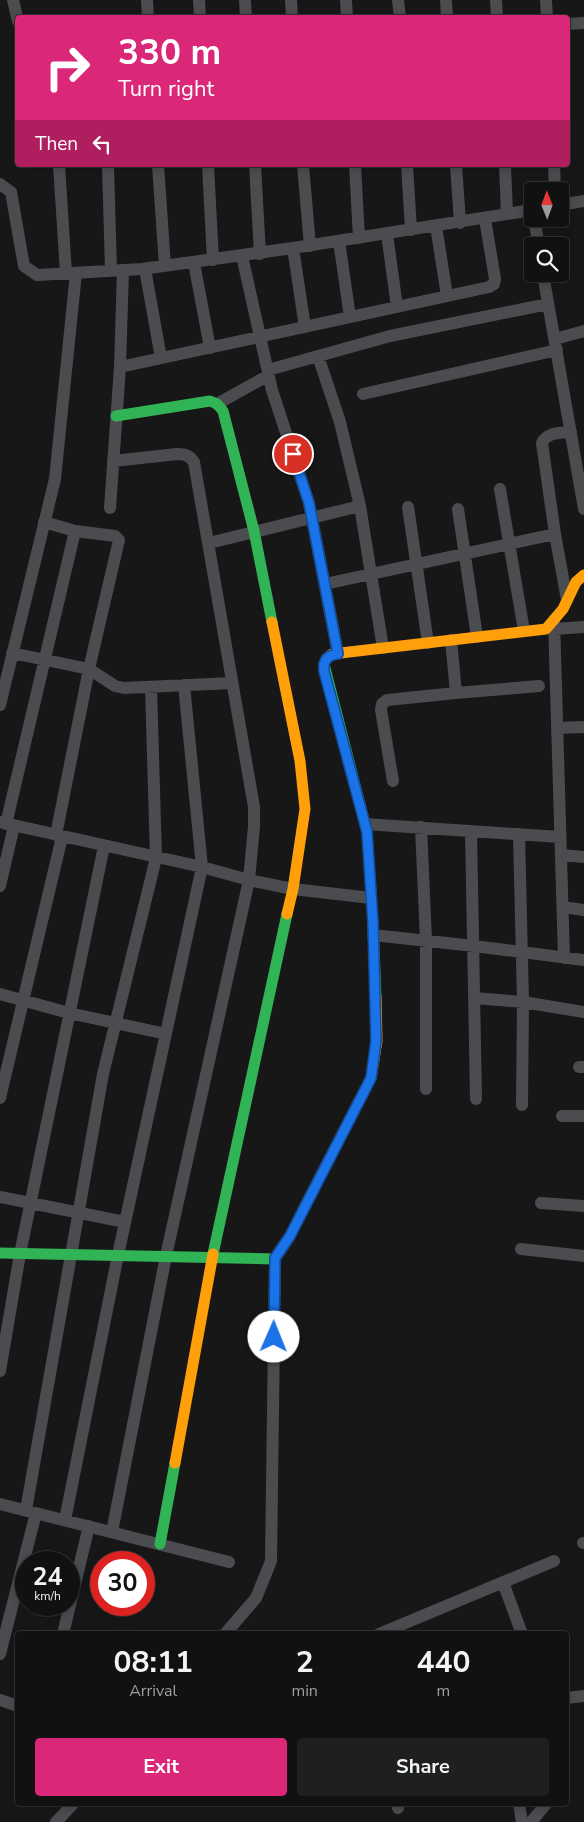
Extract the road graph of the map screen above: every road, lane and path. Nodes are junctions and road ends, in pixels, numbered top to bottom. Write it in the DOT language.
graph roads {
  1 [pos="13,0"];
  2 [pos="147,0"];
  3 [pos="199,0"];
  4 [pos="245,0"];
  5 [pos="292,0"];
  6 [pos="346,0"];
  7 [pos="398,0"];
  8 [pos="446,0"];
  9 [pos="496,0"];
  10 [pos="546,0"];
  11 [pos="17,15"];
  12 [pos="148,15"];
  13 [pos="200,15"];
  14 [pos="246,15"];
  15 [pos="292,15"];
  16 [pos="347,15"];
  17 [pos="400,15"];
  18 [pos="447,15"];
  19 [pos="497,15"];
  20 [pos="547,15"];
  21 [pos="570,24"];
  22 [pos="584,24"];
  23 [pos="59,167"];
  24 [pos="108,167"];
  25 [pos="158,167"];
  26 [pos="208,167"];
  27 [pos="255,167"];
  28 [pos="303,167"];
  29 [pos="355,167"];
  30 [pos="407,167"];
  31 [pos="456,167"];
  32 [pos="505,167"];
  33 [pos="554,167"];
  34 [pos="555,182"];
  35 [pos="0,184"];
  36 [pos="584,201"];
  37 [pos="569,204"];
  38 [pos="524,211"];
  39 [pos="507,214"];
  40 [pos="485,218"];
  41 [pos="460,223"];
  42 [pos="436,226"];
  43 [pos="411,230"];
  44 [pos="387,234"];
  45 [pos="359,238"];
  46 [pos="339,241"];
  47 [pos="310,246"];
  48 [pos="293,248"];
  49 [pos="260,254"];
  50 [pos="242,256"];
  51 [pos="213,260"];
  52 [pos="194,263"];
  53 [pos="165,266"];
  54 [pos="145,269"];
  55 [pos="117,271"];
  56 [pos="71,273"];
  57 [pos="544,282"];
  58 [pos="448,296"];
  59 [pos="548,304"];
  60 [pos="397,307"];
  61 [pos="350,317"];
  62 [pos="305,327"];
  63 [pos="584,331"];
  64 [pos="260,337"];
  65 [pos="556,345"];
  66 [pos="210,348"];
  67 [pos="318,356"];
  68 [pos="161,358"];
  69 [pos="120,367"];
  70 [pos="269,373"];
  71 [pos="363,394"];
  72 [pos="217,404"];
  73 [pos="116,416"];
  74 [pos="571,432"];
  75 [pos="114,461"];
  76 [pos="500,489"];
  77 [pos="360,506"];
  78 [pos="408,507"];
  79 [pos="110,508"];
  80 [pos="458,509"];
  81 [pos="584,509"];
  82 [pos="312,517"];
  83 [pos="44,522"];
  84 [pos="74,530"];
  85 [pos="254,531"];
  86 [pos="555,534"];
  87 [pos="208,542"];
  88 [pos="509,544"];
  89 [pos="465,554"];
  90 [pos="417,564"];
  91 [pos="372,574"];
  92 [pos="584,575"];
  93 [pos="324,584"];
  94 [pos="567,600"];
  95 [pos="554,625"];
  96 [pos="584,627"];
  97 [pos="524,631"];
  98 [pos="477,637"];
  99 [pos="451,640"];
  100 [pos="428,643"];
  101 [pos="383,648"];
  102 [pos="12,653"];
  103 [pos="338,654"];
  104 [pos="45,660"];
  105 [pos="89,669"];
  106 [pos="232,683"];
  107 [pos="184,685"];
  108 [pos="540,686"];
  109 [pos="151,687"];
  110 [pos="456,692"];
  111 [pos="0,705"];
  112 [pos="584,727"];
  113 [pos="557,728"];
  114 [pos="393,781"];
  115 [pos="7,824"];
  116 [pos="365,824"];
  117 [pos="421,827"];
  118 [pos="470,831"];
  119 [pos="519,834"];
  120 [pos="59,836"];
  121 [pos="560,837"];
  122 [pos="104,846"];
  123 [pos="561,855"];
  124 [pos="584,857"];
  125 [pos="156,858"];
  126 [pos="202,867"];
  127 [pos="248,880"];
  128 [pos="0,886"];
  129 [pos="293,889"];
  130 [pos="371,898"];
  131 [pos="563,907"];
  132 [pos="584,910"];
  133 [pos="373,935"];
  134 [pos="426,940"];
  135 [pos="474,946"];
  136 [pos="522,952"];
  137 [pos="564,958"];
  138 [pos="584,960"];
  139 [pos="0,994"];
  140 [pos="475,998"];
  141 [pos="23,1001"];
  142 [pos="523,1002"];
  143 [pos="584,1012"];
  144 [pos="69,1013"];
  145 [pos="116,1023"];
  146 [pos="166,1034"];
  147 [pos="426,1089"];
  148 [pos="0,1098"];
  149 [pos="476,1099"];
  150 [pos="522,1105"];
  151 [pos="562,1116"];
  152 [pos="584,1116"];
  153 [pos="0,1197"];
  154 [pos="540,1203"];
  155 [pos="30,1204"];
  156 [pos="584,1206"];
  157 [pos="78,1212"];
  158 [pos="125,1222"];
  159 [pos="521,1249"];
  160 [pos="0,1253"];
  161 [pos="20,1254"];
  162 [pos="71,1255"];
  163 [pos="118,1255"];
  164 [pos="166,1256"];
  165 [pos="584,1256"];
  166 [pos="212,1257"];
  167 [pos="275,1258"];
  168 [pos="0,1371"];
  169 [pos="0,1504"];
  170 [pos="31,1511"];
  171 [pos="65,1520"];
  172 [pos="89,1526"];
  173 [pos="112,1532"];
  174 [pos="160,1544"];
  175 [pos="554,1561"];
  176 [pos="229,1562"];
  177 [pos="503,1582"];
  178 [pos="407,1628"];
  179 [pos="64,1631"];
  180 [pos="228,1631"];
  181 [pos="393,1631"];
  182 [pos="521,1631"];
  183 [pos="0,1654"];
  184 [pos="584,1696"];
  185 [pos="569,1698"];
  186 [pos="0,1700"];
  187 [pos="15,1705"];
  188 [pos="71,1806"];
  189 [pos="519,1806"];
  190 [pos="544,1806"];
  191 [pos="56,1822"];
  192 [pos="522,1822"];
  193 [pos="531,1822"];
  1 -- 11 [label="street"];
  2 -- 12 [label="street"];
  3 -- 13 [label="street"];
  4 -- 14 [label="street"];
  5 -- 15 [label="street"];
  6 -- 16 [label="street"];
  7 -- 17 [label="street"];
  8 -- 18 [label="street"];
  9 -- 19 [label="street"];
  10 -- 20 [label="street"];
  21 -- 22 [label="street"];
  23 -- 56 [label="street"];
  24 -- 55 [label="street"];
  25 -- 53 [label="street"];
  26 -- 51 [label="street"];
  27 -- 49 [label="street"];
  28 -- 47 [label="street"];
  29 -- 45 [label="street"];
  30 -- 43 [label="street"];
  31 -- 41 [label="street"];
  32 -- 39 [label="street"];
  33 -- 34 [label="street"];
  35 -- 56 [label="street"];
  36 -- 37 [label="street"];
  38 -- 39 [label="street"];
  39 -- 40 [label="street"];
  40 -- 41 [label="street"];
  40 -- 58 [label="street"];
  41 -- 42 [label="street"];
  42 -- 43 [label="street"];
  42 -- 58 [label="street"];
  43 -- 44 [label="street"];
  44 -- 45 [label="street"];
  44 -- 60 [label="street"];
  45 -- 46 [label="street"];
  46 -- 47 [label="street"];
  46 -- 61 [label="street"];
  47 -- 48 [label="street"];
  48 -- 49 [label="street"];
  48 -- 62 [label="street"];
  49 -- 50 [label="street"];
  50 -- 51 [label="street"];
  50 -- 64 [label="street"];
  51 -- 52 [label="street"];
  52 -- 53 [label="street"];
  52 -- 66 [label="street"];
  53 -- 54 [label="street"];
  54 -- 55 [label="street"];
  54 -- 68 [label="street"];
  55 -- 56 [label="street"];
  55 -- 69 [label="street"];
  56 -- 83 [label="street"];
  57 -- 59 [label="street"];
  58 -- 60 [label="street"];
  59 -- 65 [label="street"];
  59 -- 67 [label="street"];
  60 -- 61 [label="street"];
  61 -- 62 [label="street"];
  62 -- 64 [label="street"];
  63 -- 65 [label="street"];
  64 -- 66 [label="street"];
  64 -- 70 [label="street"];
  65 -- 71 [label="street"];
  65 -- 74 [label="street"];
  66 -- 68 [label="street"];
  67 -- 70 [label="street"];
  67 -- 77 [label="street"];
  68 -- 69 [label="street"];
  69 -- 73 [label="street"];
  70 -- 72 [label="street"];
  70 -- 82 [label="street"];
  72 -- 73 [label="street"];
  72 -- 85 [label="street"];
  73 -- 75 [label="street"];
  74 -- 81 [label="street"];
  74 -- 86 [label="street"];
  75 -- 79 [label="street"];
  75 -- 87 [label="street"];
  76 -- 88 [label="street"];
  77 -- 82 [label="street"];
  77 -- 91 [label="street"];
  78 -- 90 [label="street"];
  80 -- 89 [label="street"];
  82 -- 85 [label="street"];
  82 -- 93 [label="street"];
  83 -- 84 [label="street"];
  83 -- 102 [label="street"];
  84 -- 104 [label="street"];
  84 -- 105 [label="street"];
  85 -- 87 [label="street"];
  85 -- 129 [label="street"];
  86 -- 88 [label="street"];
  86 -- 94 [label="street"];
  87 -- 106 [label="street"];
  88 -- 89 [label="street"];
  88 -- 97 [label="street"];
  89 -- 90 [label="street"];
  89 -- 98 [label="street"];
  90 -- 91 [label="street"];
  90 -- 100 [label="street"];
  91 -- 93 [label="street"];
  91 -- 101 [label="street"];
  92 -- 94 [label="street"];
  93 -- 103 [label="street"];
  94 -- 95 [label="street"];
  95 -- 96 [label="street"];
  95 -- 97 [label="street"];
  95 -- 113 [label="street"];
  97 -- 98 [label="street"];
  98 -- 99 [label="street"];
  99 -- 100 [label="street"];
  99 -- 110 [label="street"];
  100 -- 101 [label="street"];
  101 -- 103 [label="street"];
  102 -- 104 [label="street"];
  102 -- 111 [label="street"];
  103 -- 116 [label="street"];
  104 -- 105 [label="street"];
  104 -- 115 [label="street"];
  105 -- 109 [label="street"];
  105 -- 120 [label="street"];
  106 -- 107 [label="street"];
  106 -- 127 [label="street"];
  107 -- 109 [label="street"];
  107 -- 126 [label="street"];
  108 -- 110 [label="street"];
  109 -- 125 [label="street"];
  110 -- 114 [label="street"];
  112 -- 113 [label="street"];
  113 -- 121 [label="street"];
  115 -- 120 [label="street"];
  115 -- 128 [label="street"];
  116 -- 117 [label="street"];
  116 -- 130 [label="street"];
  117 -- 118 [label="street"];
  117 -- 134 [label="street"];
  118 -- 119 [label="street"];
  118 -- 135 [label="street"];
  119 -- 121 [label="street"];
  119 -- 136 [label="street"];
  120 -- 122 [label="street"];
  120 -- 141 [label="street"];
  121 -- 123 [label="street"];
  122 -- 125 [label="street"];
  122 -- 144 [label="street"];
  123 -- 124 [label="street"];
  123 -- 131 [label="street"];
  125 -- 126 [label="street"];
  125 -- 145 [label="street"];
  126 -- 127 [label="street"];
  126 -- 146 [label="street"];
  127 -- 129 [label="street"];
  127 -- 164 [label="street"];
  129 -- 130 [label="street"];
  129 -- 166 [label="street"];
  130 -- 133 [label="street"];
  131 -- 132 [label="street"];
  131 -- 137 [label="street"];
  133 -- 134 [label="street"];
  133 -- 167 [label="street"];
  134 -- 135 [label="street"];
  134 -- 147 [label="street"];
  135 -- 136 [label="street"];
  135 -- 140 [label="street"];
  136 -- 137 [label="street"];
  136 -- 142 [label="street"];
  137 -- 138 [label="street"];
  139 -- 141 [label="street"];
  140 -- 142 [label="street"];
  140 -- 149 [label="street"];
  141 -- 144 [label="street"];
  141 -- 148 [label="street"];
  142 -- 143 [label="street"];
  142 -- 150 [label="street"];
  144 -- 145 [label="street"];
  144 -- 155 [label="street"];
  145 -- 146 [label="street"];
  145 -- 157 [label="street"];
  146 -- 158 [label="street"];
  151 -- 152 [label="street"];
  153 -- 155 [label="street"];
  154 -- 156 [label="street"];
  155 -- 157 [label="street"];
  155 -- 161 [label="street"];
  157 -- 158 [label="street"];
  157 -- 162 [label="street"];
  158 -- 163 [label="street"];
  159 -- 165 [label="street"];
  160 -- 161 [label="street"];
  161 -- 162 [label="street"];
  161 -- 168 [label="street"];
  162 -- 163 [label="street"];
  162 -- 170 [label="street"];
  163 -- 164 [label="street"];
  163 -- 171 [label="street"];
  164 -- 166 [label="street"];
  164 -- 173 [label="street"];
  166 -- 167 [label="street"];
  166 -- 174 [label="street"];
  167 -- 180 [label="street"];
  169 -- 170 [label="street"];
  170 -- 171 [label="street"];
  170 -- 183 [label="street"];
  171 -- 172 [label="street"];
  172 -- 173 [label="street"];
  172 -- 179 [label="street"];
  173 -- 174 [label="street"];
  174 -- 176 [label="street"];
  175 -- 177 [label="street"];
  177 -- 178 [label="street"];
  177 -- 182 [label="street"];
  178 -- 181 [label="street"];
  184 -- 185 [label="street"];
  186 -- 187 [label="street"];
  188 -- 191 [label="street"];
  189 -- 192 [label="street"];
  190 -- 193 [label="street"];
}
